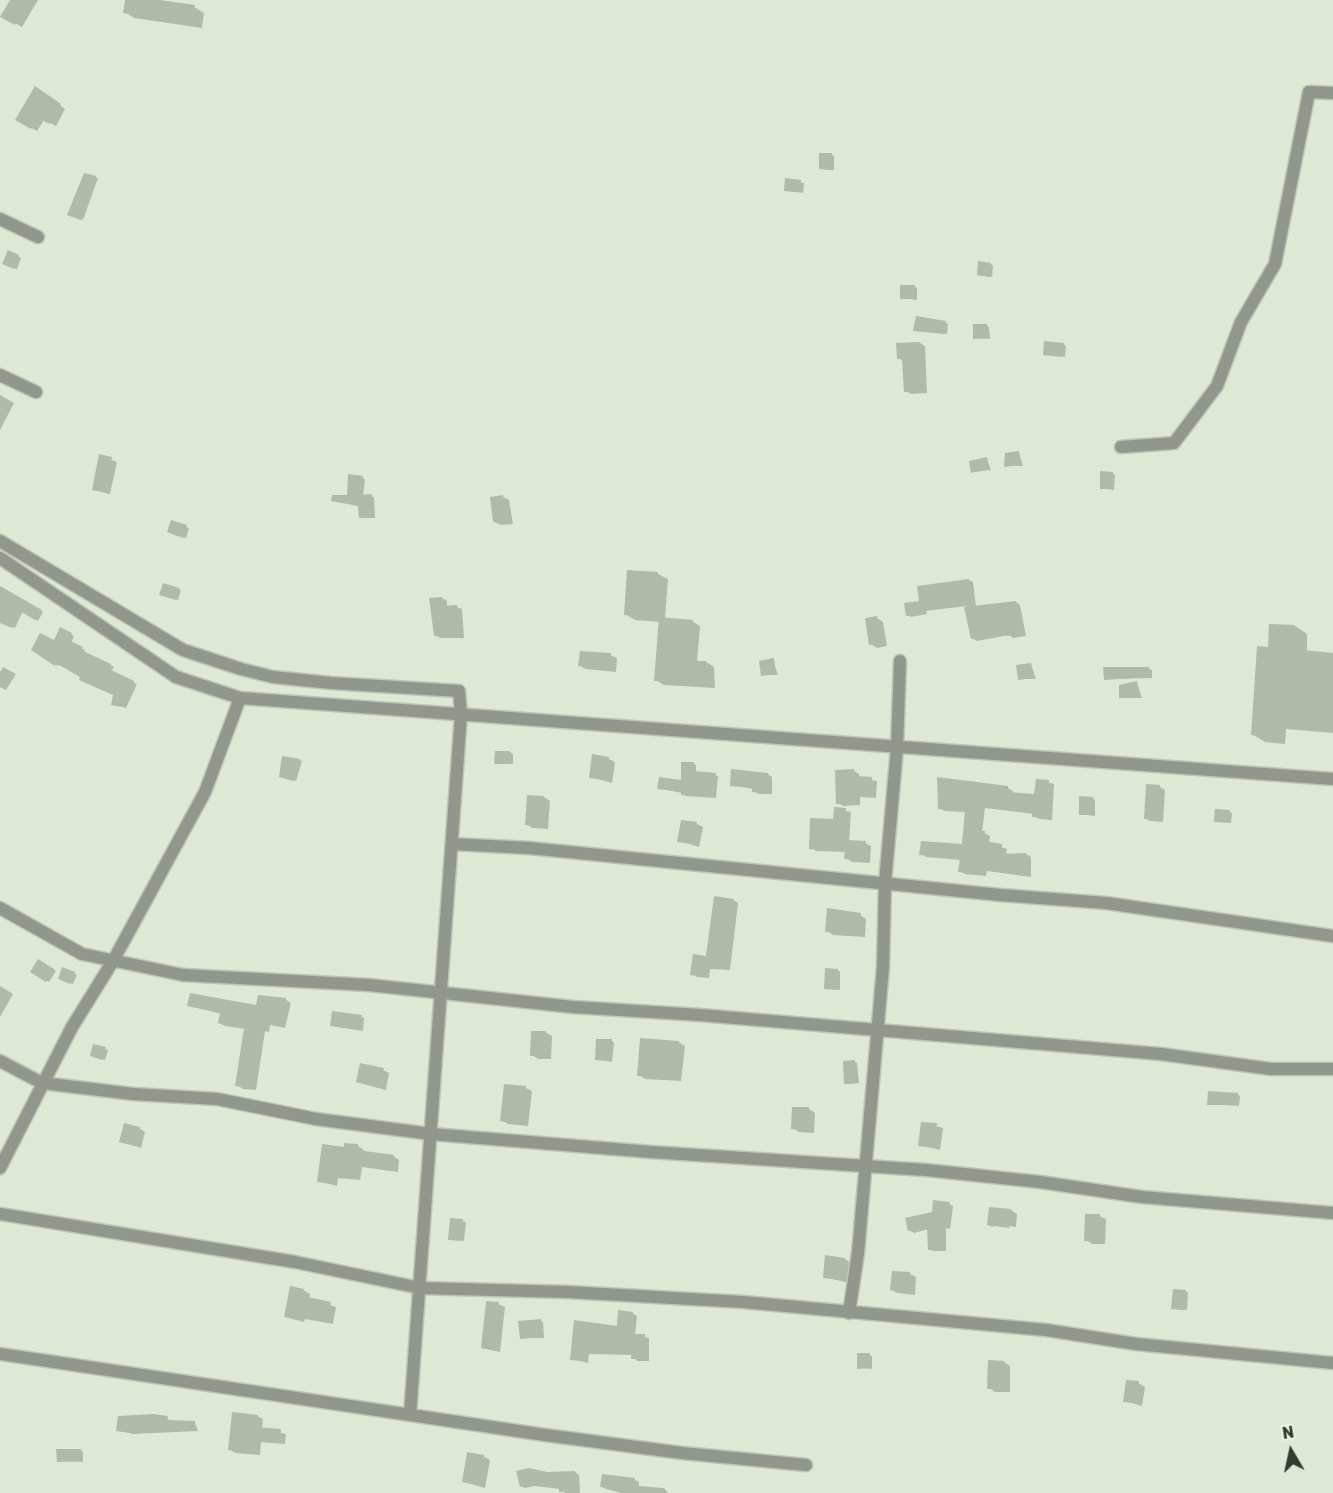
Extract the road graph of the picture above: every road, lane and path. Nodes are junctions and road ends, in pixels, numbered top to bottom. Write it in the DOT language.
graph roads {
  1 [pos="1333,93"];
  2 [pos="0,219"];
  3 [pos="38,237"];
  4 [pos="0,375"];
  5 [pos="36,392"];
  6 [pos="1121,447"];
  7 [pos="0,541"];
  8 [pos="0,558"];
  9 [pos="900,661"];
  10 [pos="240,698"];
  11 [pos="461,714"];
  12 [pos="897,748"];
  13 [pos="1333,779"];
  14 [pos="452,844"];
  15 [pos="885,883"];
  16 [pos="0,908"];
  17 [pos="1333,936"];
  18 [pos="113,961"];
  19 [pos="441,992"];
  20 [pos="876,1029"];
  21 [pos="0,1061"];
  22 [pos="1333,1070"];
  23 [pos="42,1083"];
  24 [pos="431,1134"];
  25 [pos="867,1165"];
  26 [pos="0,1168"];
  27 [pos="1333,1213"];
  28 [pos="0,1214"];
  29 [pos="420,1288"];
  30 [pos="849,1313"];
  31 [pos="0,1354"];
  32 [pos="1333,1364"];
  33 [pos="410,1415"];
  34 [pos="806,1465"];
  1 -- 6 [label="street"];
  2 -- 3 [label="street"];
  4 -- 5 [label="street"];
  7 -- 11 [label="street"];
  8 -- 10 [label="street"];
  9 -- 12 [label="street"];
  10 -- 11 [label="street"];
  10 -- 18 [label="street"];
  11 -- 12 [label="street"];
  11 -- 14 [label="street"];
  12 -- 13 [label="street"];
  12 -- 15 [label="street"];
  14 -- 15 [label="street"];
  14 -- 19 [label="street"];
  15 -- 17 [label="street"];
  15 -- 20 [label="street"];
  16 -- 18 [label="street"];
  18 -- 19 [label="street"];
  18 -- 23 [label="street"];
  19 -- 20 [label="street"];
  19 -- 24 [label="street"];
  20 -- 22 [label="street"];
  20 -- 25 [label="street"];
  21 -- 23 [label="street"];
  23 -- 24 [label="street"];
  23 -- 26 [label="street"];
  24 -- 25 [label="street"];
  24 -- 29 [label="street"];
  25 -- 27 [label="street"];
  25 -- 30 [label="street"];
  28 -- 29 [label="street"];
  29 -- 30 [label="street"];
  29 -- 33 [label="street"];
  30 -- 32 [label="street"];
  31 -- 33 [label="street"];
  33 -- 34 [label="street"];
}
